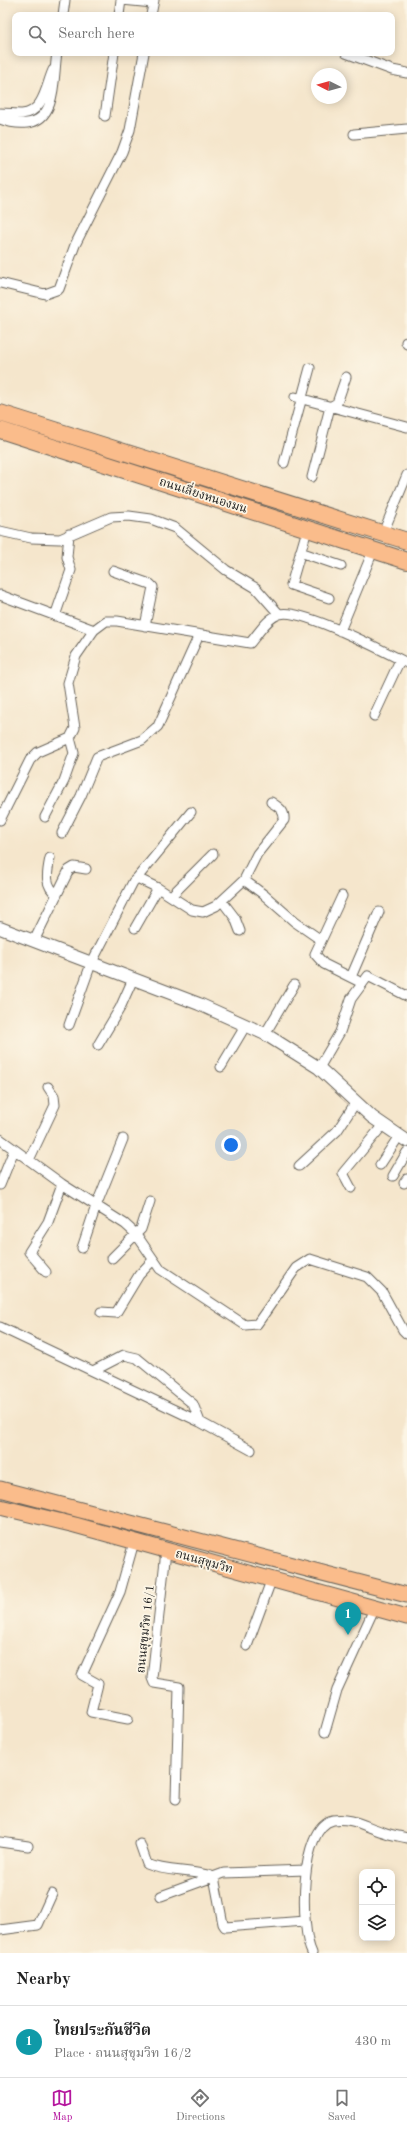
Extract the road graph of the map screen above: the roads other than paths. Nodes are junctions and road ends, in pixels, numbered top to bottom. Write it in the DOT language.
graph roads {
  1 [pos="65,0"];
  2 [pos="121,0"];
  3 [pos="154,1"];
  4 [pos="63,12"];
  5 [pos="119,12"];
  6 [pos="152,12"];
  7 [pos="56,56"];
  8 [pos="114,56"];
  9 [pos="143,56"];
  10 [pos="354,56"];
  11 [pos="54,67"];
  12 [pos="407,73"];
  13 [pos="0,113"];
  14 [pos="105,116"];
  15 [pos="0,119"];
  16 [pos="407,129"];
  17 [pos="354,134"];
  18 [pos="0,283"];
  19 [pos="310,368"];
  20 [pos="346,377"];
  21 [pos="298,398"];
  22 [pos="330,407"];
  23 [pos="0,413"];
  24 [pos="407,427"];
  25 [pos="0,430"];
  26 [pos="284,463"];
  27 [pos="407,475"];
  28 [pos="312,477"];
  29 [pos="217,481"];
  30 [pos="212,499"];
  31 [pos="307,530"];
  32 [pos="0,531"];
  33 [pos="383,533"];
  34 [pos="69,534"];
  35 [pos="407,541"];
  36 [pos="373,551"];
  37 [pos="300,552"];
  38 [pos="407,562"];
  39 [pos="341,566"];
  40 [pos="113,571"];
  41 [pos="0,595"];
  42 [pos="329,598"];
  43 [pos="279,614"];
  44 [pos="55,616"];
  45 [pos="145,626"];
  46 [pos="94,630"];
  47 [pos="340,630"];
  48 [pos="199,635"];
  49 [pos="404,662"];
  50 [pos="374,716"];
  51 [pos="70,738"];
  52 [pos="271,802"];
  53 [pos="191,812"];
  54 [pos="44,817"];
  55 [pos="0,820"];
  56 [pos="62,833"];
  57 [pos="214,854"];
  58 [pos="50,858"];
  59 [pos="86,869"];
  60 [pos="137,878"];
  61 [pos="244,880"];
  62 [pos="158,888"];
  63 [pos="57,895"];
  64 [pos="171,896"];
  65 [pos="342,896"];
  66 [pos="222,901"];
  67 [pos="379,912"];
  68 [pos="0,928"];
  69 [pos="136,928"];
  70 [pos="240,931"];
  71 [pos="321,940"];
  72 [pos="34,941"];
  73 [pos="91,964"];
  74 [pos="351,978"];
  75 [pos="133,979"];
  76 [pos="362,983"];
  77 [pos="294,985"];
  78 [pos="407,996"];
  79 [pos="69,1025"];
  80 [pos="246,1025"];
  81 [pos="264,1034"];
  82 [pos="98,1045"];
  83 [pos="221,1067"];
  84 [pos="319,1068"];
  85 [pos="48,1087"];
  86 [pos="356,1102"];
  87 [pos="383,1125"];
  88 [pos="403,1138"];
  89 [pos="0,1139"];
  90 [pos="123,1139"];
  91 [pos="14,1150"];
  92 [pos="407,1152"];
  93 [pos="28,1160"];
  94 [pos="380,1165"];
  95 [pos="299,1166"];
  96 [pos="393,1176"];
  97 [pos="62,1184"];
  98 [pos="0,1185"];
  99 [pos="351,1188"];
  100 [pos="150,1201"];
  101 [pos="96,1206"];
  102 [pos="136,1234"];
  103 [pos="82,1248"];
  104 [pos="112,1258"];
  105 [pos="153,1260"];
  106 [pos="46,1272"];
  107 [pos="101,1312"];
  108 [pos="0,1326"];
  109 [pos="407,1334"];
  110 [pos="93,1371"];
  111 [pos="200,1422"];
  112 [pos="251,1450"];
  113 [pos="0,1489"];
  114 [pos="0,1507"];
  115 [pos="134,1542"];
  116 [pos="166,1551"];
  117 [pos="271,1581"];
  118 [pos="407,1596"];
  119 [pos="374,1609"];
  120 [pos="407,1617"];
  121 [pos="247,1646"];
  122 [pos="128,1719"];
  123 [pos="325,1732"];
  124 [pos="176,1799"];
  125 [pos="407,1838"];
  126 [pos="0,1842"];
  127 [pos="140,1844"];
  128 [pos="28,1846"];
  129 [pos="306,1870"];
  130 [pos="214,1877"];
  131 [pos="52,1894"];
  132 [pos="161,1896"];
  133 [pos="305,1921"];
  134 [pos="0,1930"];
  135 [pos="312,1953"];
  1 -- 4 [label="street"];
  2 -- 3 [label="street"];
  2 -- 5 [label="street"];
  3 -- 6 [label="street"];
  7 -- 11 [label="street"];
  8 -- 14 [label="street"];
  9 -- 18 [label="street"];
  10 -- 12 [label="street"];
  11 -- 13 [label="street"];
  11 -- 15 [label="street"];
  16 -- 17 [label="street"];
  19 -- 21 [label="street"];
  20 -- 22 [label="street"];
  21 -- 22 [label="street"];
  21 -- 26 [label="street"];
  22 -- 24 [label="street"];
  22 -- 28 [label="street"];
  23 -- 29 [label="highway, ถนนเลี่ยงหนองมน"];
  25 -- 30 [label="highway, ถนนเลี่ยงหนองมน"];
  27 -- 33 [label="street"];
  29 -- 30 [label="highway"];
  29 -- 33 [label="highway, ถนนเลี่ยงหนองมน"];
  30 -- 31 [label="highway, ถนนเลี่ยงหนองมน"];
  31 -- 36 [label="highway, ถนนเลี่ยงหนองมน"];
  31 -- 37 [label="street"];
  32 -- 34 [label="street"];
  33 -- 35 [label="highway, ถนนเลี่ยงหนองมน"];
  34 -- 43 [label="street"];
  34 -- 44 [label="street"];
  36 -- 38 [label="highway, ถนนเลี่ยงหนองมน"];
  36 -- 47 [label="street"];
  37 -- 39 [label="street"];
  37 -- 42 [label="street"];
  40 -- 45 [label="street"];
  41 -- 44 [label="street"];
  43 -- 47 [label="street"];
  43 -- 48 [label="street"];
  44 -- 46 [label="street"];
  45 -- 46 [label="street"];
  45 -- 48 [label="street"];
  46 -- 51 [label="street"];
  47 -- 49 [label="street"];
  48 -- 56 [label="street"];
  49 -- 50 [label="street"];
  51 -- 54 [label="street"];
  51 -- 55 [label="street"];
  52 -- 61 [label="street"];
  53 -- 60 [label="street"];
  57 -- 64 [label="street"];
  58 -- 63 [label="street"];
  59 -- 63 [label="street"];
  60 -- 62 [label="street"];
  60 -- 73 [label="street"];
  61 -- 66 [label="street"];
  61 -- 71 [label="street"];
  62 -- 64 [label="street"];
  62 -- 69 [label="street"];
  63 -- 72 [label="street"];
  64 -- 66 [label="street"];
  65 -- 71 [label="street"];
  66 -- 70 [label="street"];
  67 -- 74 [label="street"];
  68 -- 72 [label="street"];
  71 -- 74 [label="street"];
  72 -- 73 [label="street"];
  73 -- 75 [label="street"];
  73 -- 79 [label="street"];
  74 -- 76 [label="street"];
  75 -- 80 [label="street"];
  75 -- 82 [label="street"];
  76 -- 78 [label="street"];
  76 -- 84 [label="street"];
  77 -- 81 [label="street"];
  80 -- 81 [label="street"];
  80 -- 83 [label="street"];
  81 -- 84 [label="street"];
  84 -- 86 [label="street"];
  85 -- 93 [label="street"];
  86 -- 87 [label="street"];
  86 -- 95 [label="street"];
  87 -- 88 [label="street"];
  87 -- 99 [label="street"];
  88 -- 94 [label="street"];
  89 -- 91 [label="street"];
  90 -- 101 [label="street"];
  91 -- 93 [label="street"];
  91 -- 98 [label="street"];
  92 -- 96 [label="street"];
  93 -- 97 [label="street"];
  97 -- 101 [label="street"];
  97 -- 106 [label="street"];
  100 -- 102 [label="street"];
  101 -- 102 [label="street"];
  101 -- 103 [label="street"];
  102 -- 104 [label="street"];
  102 -- 105 [label="street"];
  105 -- 107 [label="street"];
  105 -- 109 [label="street"];
  108 -- 110 [label="street"];
  110 -- 111 [label="street"];
  110 -- 111 [label="street"];
  111 -- 112 [label="street"];
  113 -- 118 [label="main road, ถนนสุขุมวิท"];
  114 -- 115 [label="main road, ถนนสุขุมวิท"];
  115 -- 116 [label="main road, ถนนสุขุมวิท"];
  115 -- 122 [label="street"];
  116 -- 117 [label="main road, ถนนสุขุมวิท"];
  116 -- 124 [label="street, ถนนสุขุมวิท 16/1"];
  117 -- 119 [label="main road, ถนนสุขุมวิท"];
  117 -- 121 [label="street"];
  119 -- 120 [label="main road, ถนนสุขุมวิท"];
  119 -- 123 [label="street"];
  125 -- 129 [label="street"];
  126 -- 128 [label="street"];
  127 -- 130 [label="street"];
  129 -- 130 [label="street"];
  129 -- 133 [label="street"];
  130 -- 132 [label="street"];
  130 -- 133 [label="street"];
  131 -- 134 [label="street"];
  133 -- 135 [label="street"];
}
